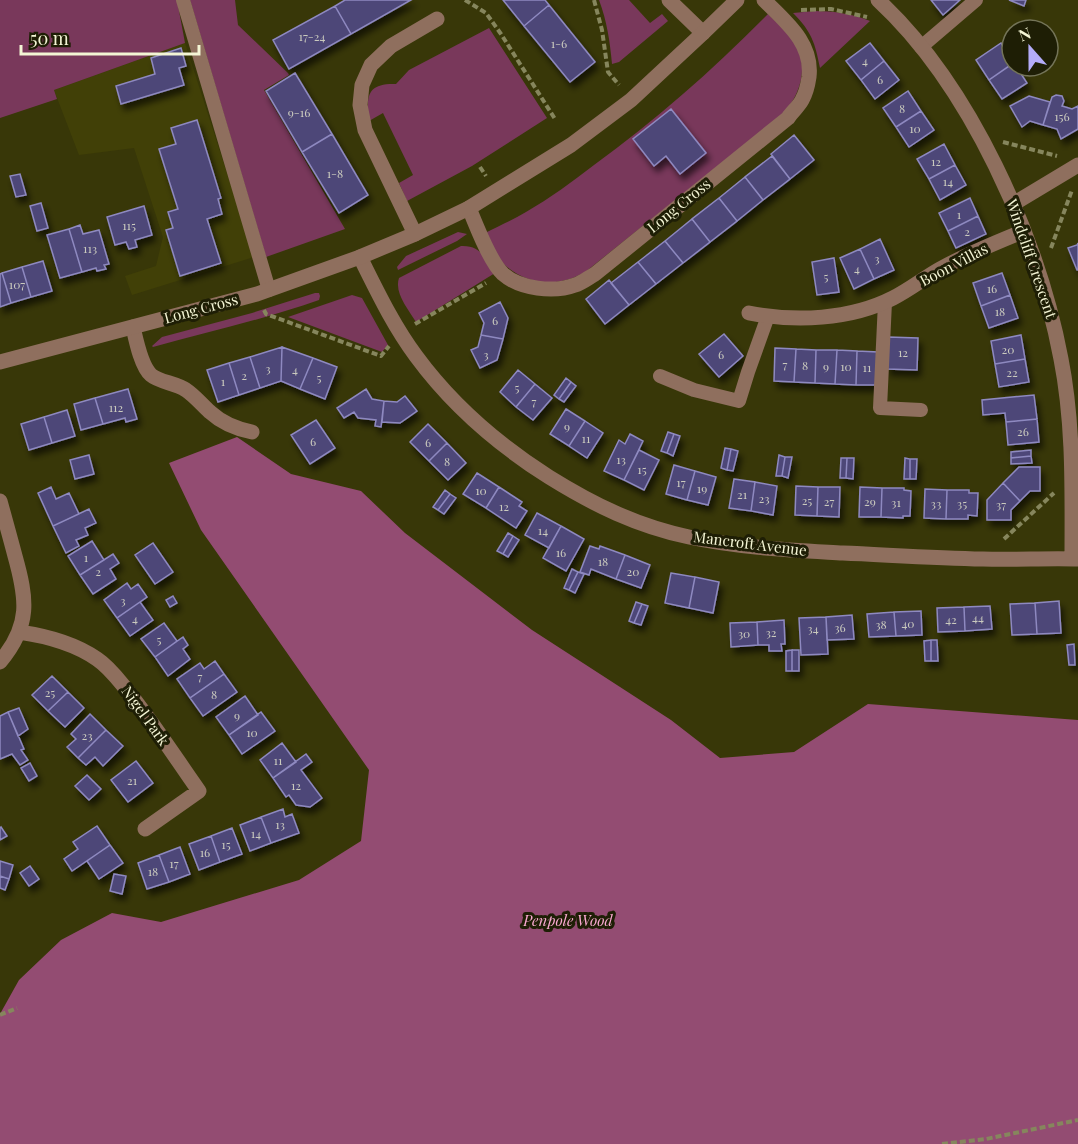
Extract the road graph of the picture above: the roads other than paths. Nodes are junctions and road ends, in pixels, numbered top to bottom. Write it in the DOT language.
graph roads {
  1 [pos="183,0"];
  2 [pos="669,0"];
  3 [pos="737,0"];
  4 [pos="764,0"];
  5 [pos="976,0"];
  6 [pos="881,3"];
  7 [pos="437,19"];
  8 [pos="704,33"];
  9 [pos="921,47"];
  10 [pos="1073,161"];
  11 [pos="1013,204"];
  12 [pos="468,208"];
  13 [pos="1023,231"];
  14 [pos="415,234"];
  15 [pos="360,257"];
  16 [pos="269,290"];
  17 [pos="885,302"];
  18 [pos="749,313"];
  19 [pos="768,316"];
  20 [pos="133,327"];
  21 [pos="0,362"];
  22 [pos="660,376"];
  23 [pos="921,410"];
  24 [pos="252,432"];
  25 [pos="0,501"];
  26 [pos="1075,559"];
  27 [pos="19,632"];
  28 [pos="0,662"];
  29 [pos="145,829"];
  1 -- 16 [label="lane"];
  2 -- 8 [label="street"];
  3 -- 8 [label="street, Long Cross"];
  4 -- 12 [label="street, Long Cross"];
  5 -- 9 [label="lane"];
  6 -- 9 [label="street, Windcliff Crescent"];
  7 -- 14 [label="street"];
  8 -- 12 [label="street, Long Cross"];
  9 -- 11 [label="street, Windcliff Crescent"];
  10 -- 11 [label="street"];
  11 -- 13 [label="street, Windcliff Crescent"];
  12 -- 14 [label="street, Long Cross"];
  13 -- 17 [label="street, Boon Villas"];
  13 -- 26 [label="street, Windcliff Crescent"];
  14 -- 15 [label="street, Long Cross"];
  15 -- 16 [label="street, Long Cross"];
  15 -- 26 [label="street, Mancroft Avenue"];
  16 -- 20 [label="street, Long Cross"];
  17 -- 19 [label="street, Boon Villas"];
  17 -- 23 [label="lane"];
  18 -- 19 [label="street, Boon Villas"];
  19 -- 22 [label="lane"];
  20 -- 21 [label="street, Long Cross"];
  20 -- 24 [label="street"];
  25 -- 27 [label="street"];
  27 -- 28 [label="street"];
  27 -- 29 [label="street, Nigel Park"];
}
